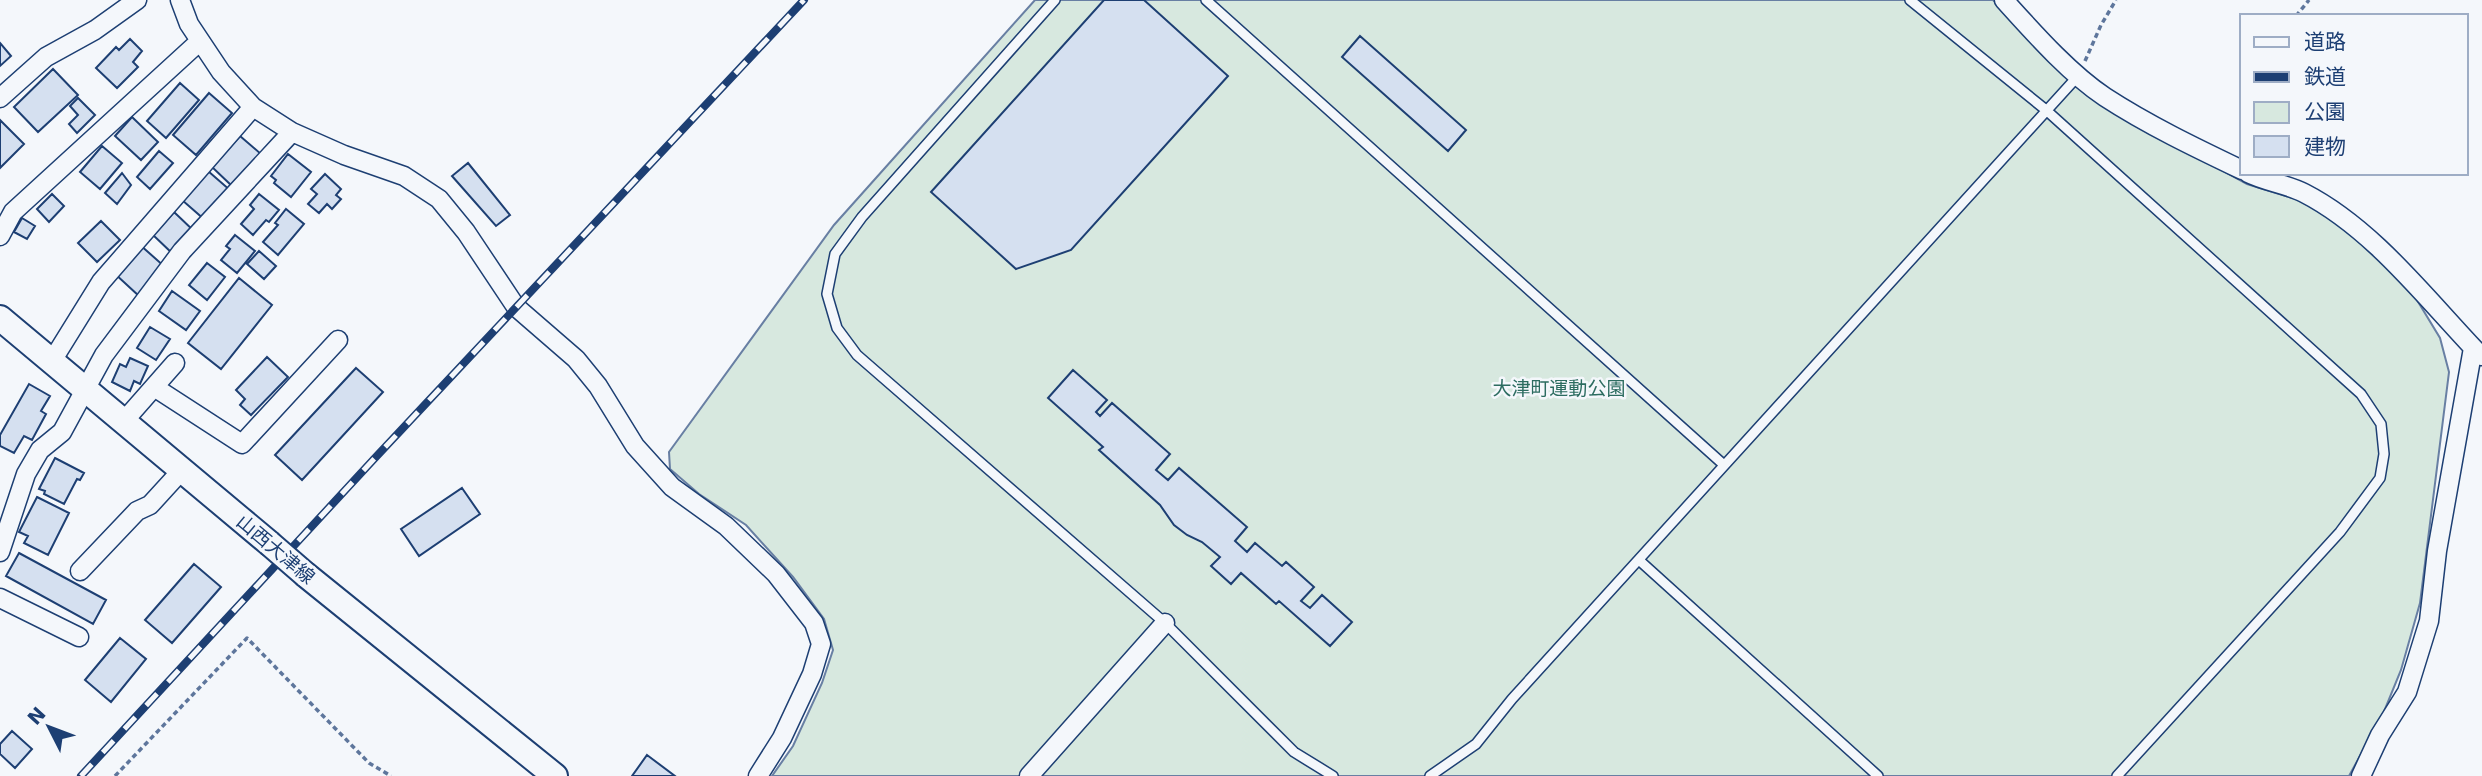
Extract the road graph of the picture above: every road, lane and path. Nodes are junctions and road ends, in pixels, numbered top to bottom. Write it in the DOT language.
graph roads {
  1 [pos="137,0"];
  2 [pos="180,0"];
  3 [pos="1055,0"];
  4 [pos="1206,0"];
  5 [pos="1910,0"];
  6 [pos="2004,0"];
  7 [pos="2116,0"];
  8 [pos="2309,0"];
  9 [pos="2298,14"];
  10 [pos="200,41"];
  11 [pos="2078,76"];
  12 [pos="0,98"];
  13 [pos="253,107"];
  14 [pos="2046,110"];
  15 [pos="292,132"];
  16 [pos="2240,169"];
  17 [pos="2254,175"];
  18 [pos="0,236"];
  19 [pos="0,318"];
  20 [pos="338,340"];
  21 [pos="2477,352"];
  22 [pos="52,361"];
  23 [pos="175,363"];
  24 [pos="154,387"];
  25 [pos="87,390"];
  26 [pos="124,421"];
  27 [pos="1724,465"];
  28 [pos="182,470"];
  29 [pos="1,547"];
  30 [pos="1640,561"];
  31 [pos="80,571"];
  32 [pos="0,598"];
  33 [pos="1165,624"];
  34 [pos="79,637"];
  35 [pos="115,776"];
  36 [pos="391,776"];
  37 [pos="555,776"];
  38 [pos="758,776"];
  39 [pos="1029,776"];
  40 [pos="1333,776"];
  41 [pos="1430,776"];
  42 [pos="1878,776"];
  43 [pos="2117,776"];
  44 [pos="2361,776"];
  1 -- 12 [label="street"];
  2 -- 10 [label="street"];
  3 -- 33 [label="lane"];
  4 -- 27 [label="lane"];
  5 -- 14 [label="lane"];
  6 -- 11 [label="street"];
  7 -- 11 [label="path"];
  8 -- 9 [label="path"];
  10 -- 13 [label="street"];
  10 -- 18 [label="street"];
  11 -- 14 [label="lane"];
  11 -- 16 [label="street"];
  13 -- 15 [label="street"];
  13 -- 22 [label="street"];
  14 -- 27 [label="lane"];
  14 -- 43 [label="lane"];
  15 -- 25 [label="street"];
  15 -- 38 [label="street"];
  17 -- 21 [label="street"];
  19 -- 22 [label="main road, 山西大津線"];
  20 -- 24 [label="street"];
  21 -- 44 [label="street"];
  22 -- 25 [label="main road, 山西大津線"];
  23 -- 24 [label="street"];
  24 -- 26 [label="street"];
  25 -- 26 [label="main road, 山西大津線"];
  25 -- 29 [label="street"];
  26 -- 28 [label="main road, 山西大津線"];
  27 -- 30 [label="lane"];
  28 -- 31 [label="street"];
  28 -- 37 [label="main road, 山西大津線, bridge"];
  30 -- 41 [label="lane"];
  30 -- 42 [label="lane"];
  32 -- 34 [label="street"];
  33 -- 39 [label="street"];
  33 -- 40 [label="lane"];
  35 -- 36 [label="path"];
}
